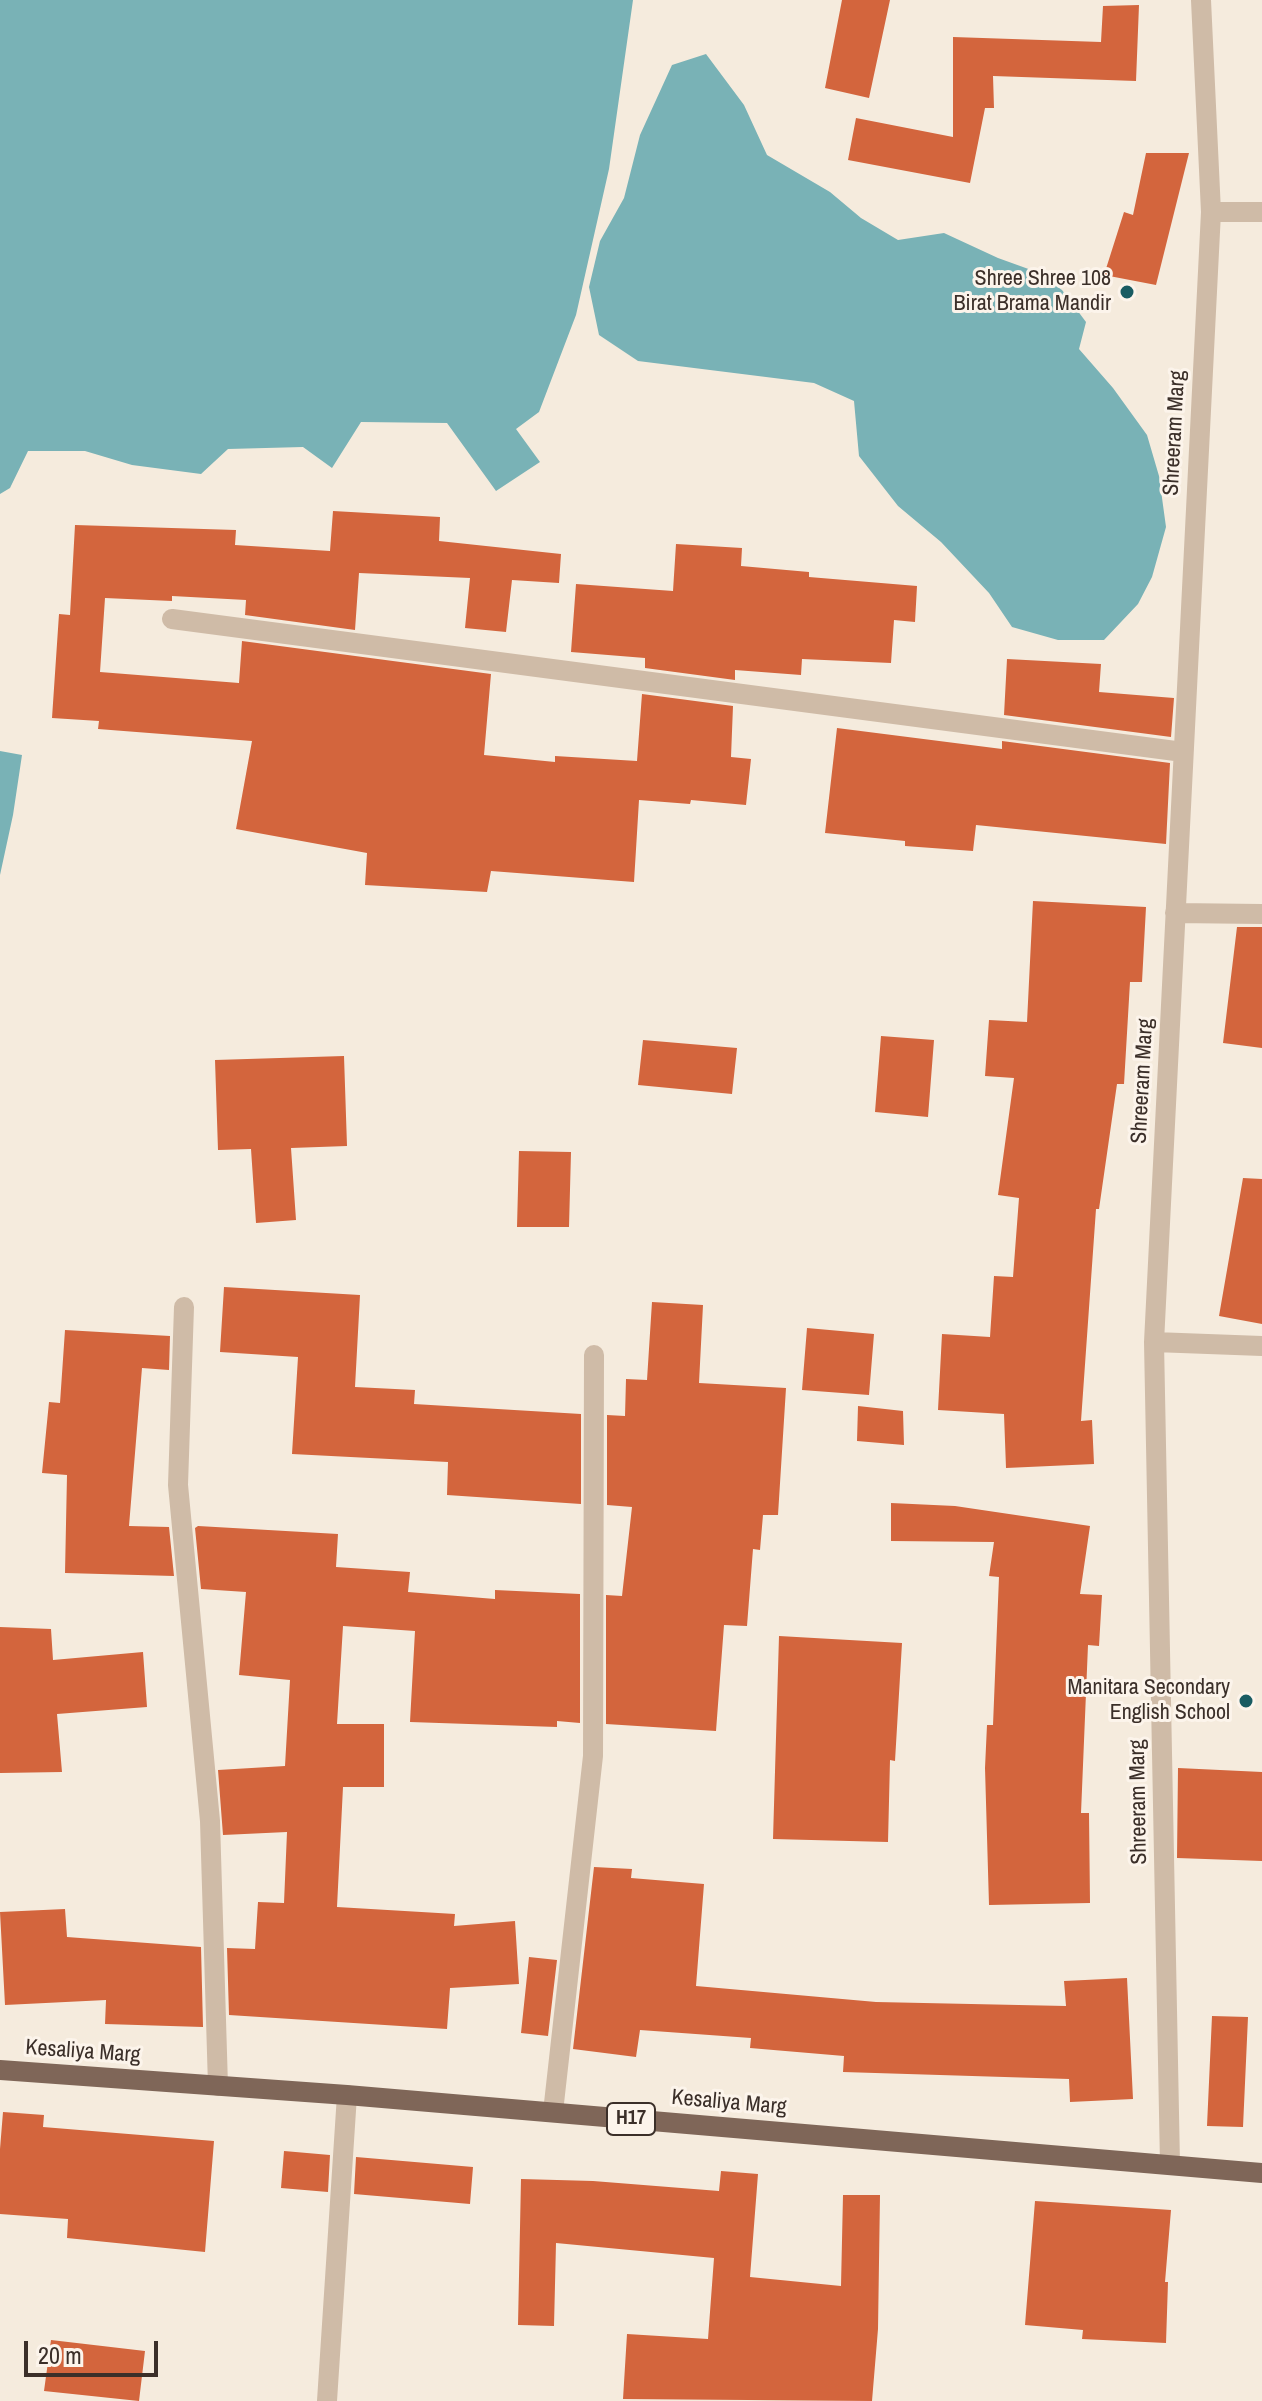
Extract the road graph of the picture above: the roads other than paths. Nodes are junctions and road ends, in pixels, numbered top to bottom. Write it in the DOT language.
graph roads {
  1 [pos="1201,0"];
  2 [pos="1211,212"];
  3 [pos="1262,212"];
  4 [pos="172,619"];
  5 [pos="1183,752"];
  6 [pos="1175,913"];
  7 [pos="1262,914"];
  8 [pos="184,1307"];
  9 [pos="1154,1342"];
  10 [pos="1262,1346"];
  11 [pos="594,1355"];
  12 [pos="0,2070"];
  13 [pos="218,2086"];
  14 [pos="347,2095"];
  15 [pos="553,2112"];
  16 [pos="1170,2164"];
  17 [pos="1262,2173"];
  18 [pos="327,2401"];
  1 -- 2 [label="street, Shreeram Marg"];
  2 -- 3 [label="street"];
  2 -- 5 [label="street, Shreeram Marg"];
  4 -- 5 [label="street"];
  5 -- 6 [label="street, Shreeram Marg"];
  6 -- 7 [label="street"];
  6 -- 9 [label="street, Shreeram Marg"];
  8 -- 13 [label="street"];
  9 -- 10 [label="street"];
  9 -- 16 [label="street, Shreeram Marg"];
  11 -- 15 [label="street"];
  12 -- 13 [label="main road, Kesaliya Marg / H17"];
  13 -- 14 [label="main road, Kesaliya Marg / H17"];
  14 -- 15 [label="main road, Kesaliya Marg / H17"];
  14 -- 18 [label="street"];
  15 -- 16 [label="main road, Kesaliya Marg / H17"];
  16 -- 17 [label="main road, Kesaliya Marg / H17"];
}
